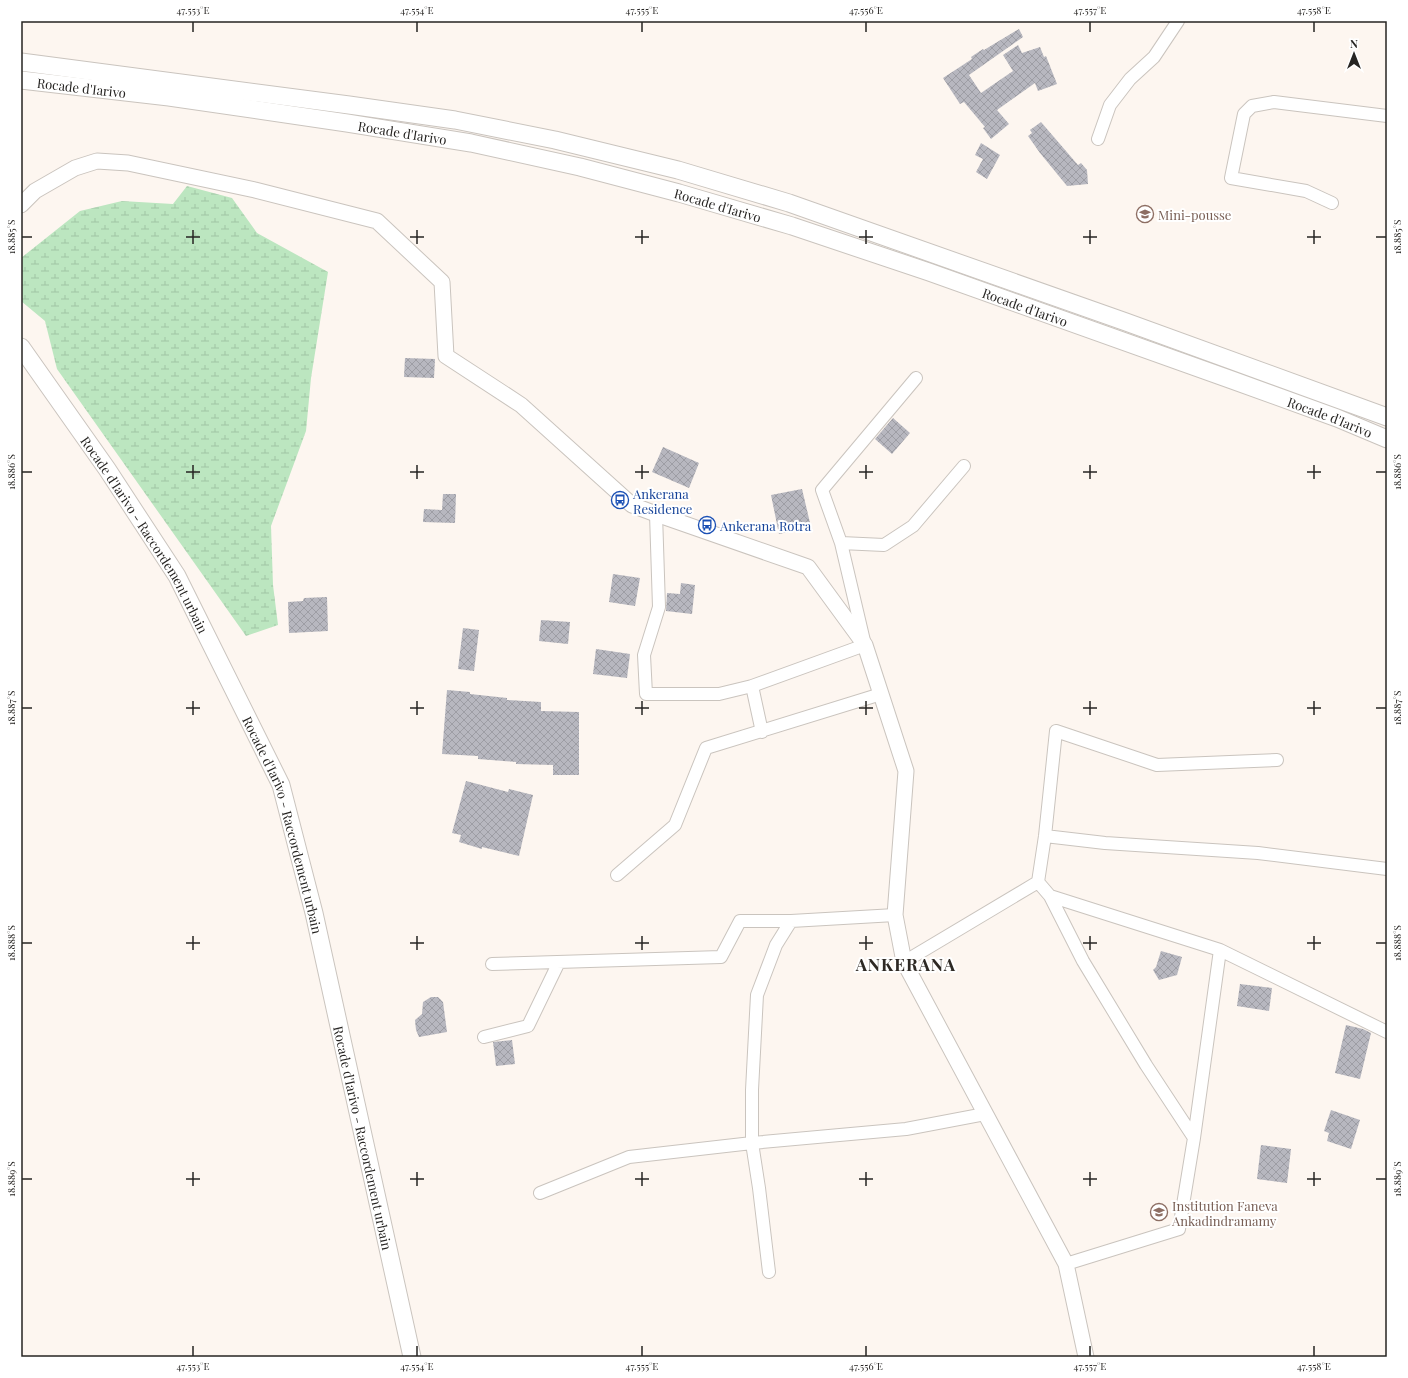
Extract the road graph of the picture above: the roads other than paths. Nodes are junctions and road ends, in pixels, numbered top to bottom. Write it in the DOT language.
graph roads {
  1 [pos="1178,21"];
  2 [pos="21,62"];
  3 [pos="21,80"];
  4 [pos="1387,116"];
  5 [pos="1098,139"];
  6 [pos="1332,203"];
  7 [pos="21,205"];
  8 [pos="21,347"];
  9 [pos="916,378"];
  10 [pos="1387,417"];
  11 [pos="1387,439"];
  12 [pos="964,466"];
  13 [pos="656,514"];
  14 [pos="841,543"];
  15 [pos="865,644"];
  16 [pos="752,686"];
  17 [pos="881,694"];
  18 [pos="762,732"];
  19 [pos="1277,760"];
  20 [pos="1045,836"];
  21 [pos="1387,869"];
  22 [pos="617,875"];
  23 [pos="1038,882"];
  24 [pos="1050,896"];
  25 [pos="895,915"];
  26 [pos="791,921"];
  27 [pos="1220,950"];
  28 [pos="559,962"];
  29 [pos="904,962"];
  30 [pos="492,964"];
  31 [pos="1387,1032"];
  32 [pos="484,1037"];
  33 [pos="985,1114"];
  34 [pos="1194,1138"];
  35 [pos="752,1143"];
  36 [pos="540,1193"];
  37 [pos="1066,1264"];
  38 [pos="769,1272"];
  39 [pos="412,1357"];
  40 [pos="1086,1357"];
  1 -- 5 [label="street"];
  2 -- 10 [label="main road, Rocade d'Iarivo"];
  3 -- 11 [label="main road, Rocade d'Iarivo"];
  4 -- 6 [label="street"];
  7 -- 13 [label="street"];
  8 -- 39 [label="main road, Rocade d'Iarivo - Raccordement urbain"];
  9 -- 14 [label="street"];
  12 -- 14 [label="street"];
  13 -- 15 [label="street"];
  13 -- 16 [label="street"];
  14 -- 15 [label="street"];
  15 -- 16 [label="street"];
  15 -- 17 [label="street"];
  16 -- 18 [label="street"];
  17 -- 18 [label="street"];
  17 -- 25 [label="street"];
  18 -- 22 [label="street"];
  19 -- 20 [label="street"];
  20 -- 21 [label="street"];
  20 -- 23 [label="street"];
  23 -- 24 [label="street"];
  23 -- 29 [label="street"];
  24 -- 27 [label="street"];
  24 -- 34 [label="street"];
  25 -- 26 [label="street"];
  25 -- 29 [label="street"];
  26 -- 28 [label="street"];
  26 -- 35 [label="street"];
  27 -- 31 [label="street"];
  27 -- 34 [label="street"];
  28 -- 30 [label="street"];
  28 -- 32 [label="street"];
  29 -- 33 [label="street"];
  33 -- 35 [label="street"];
  33 -- 37 [label="street"];
  34 -- 37 [label="street"];
  35 -- 36 [label="street"];
  35 -- 38 [label="street"];
  37 -- 40 [label="street"];
}
